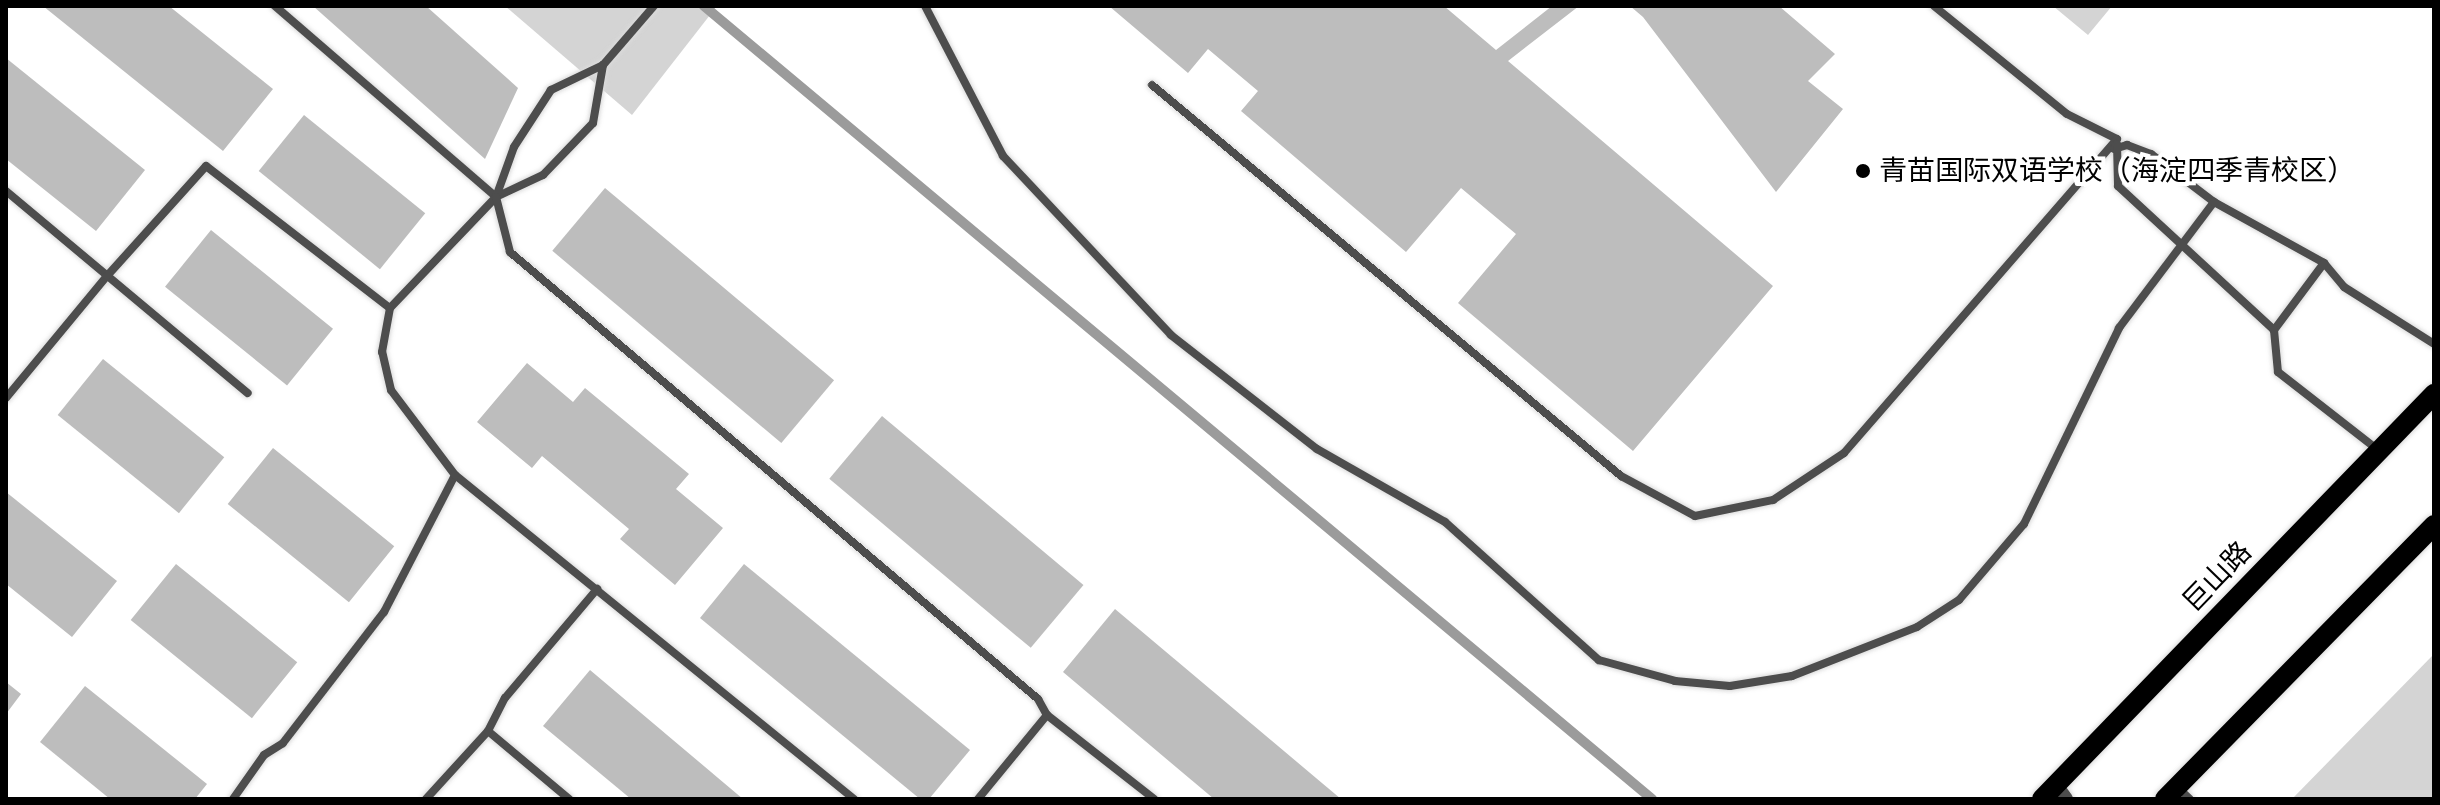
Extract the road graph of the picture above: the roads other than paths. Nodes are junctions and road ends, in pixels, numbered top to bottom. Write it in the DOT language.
graph roads {
  1 [pos="275,6"];
  2 [pos="654,6"];
  3 [pos="925,6"];
  4 [pos="1934,6"];
  5 [pos="603,65"];
  6 [pos="1152,85"];
  7 [pos="2117,139"];
  8 [pos="6,191"];
  9 [pos="496,197"];
  10 [pos="2214,202"];
  11 [pos="2182,245"];
  12 [pos="2324,263"];
  13 [pos="107,276"];
  14 [pos="390,308"];
  15 [pos="2274,330"];
  16 [pos="2434,344"];
  17 [pos="248,393"];
  18 [pos="2434,394"];
  19 [pos="6,398"];
  20 [pos="2378,450"];
  21 [pos="455,475"];
  22 [pos="2431,532"];
  23 [pos="597,589"];
  24 [pos="1047,715"];
  25 [pos="488,731"];
  26 [pos="2055,794"];
  27 [pos="2178,795"];
  28 [pos="233,799"];
  29 [pos="426,799"];
  30 [pos="569,799"];
  31 [pos="854,799"];
  32 [pos="978,799"];
  33 [pos="1154,799"];
  1 -- 9 [label="street"];
  2 -- 5 [label="street"];
  3 -- 11 [label="street"];
  4 -- 7 [label="street"];
  5 -- 9 [label="street"];
  5 -- 9 [label="street"];
  6 -- 7 [label="street"];
  7 -- 10 [label="street"];
  7 -- 11 [label="street"];
  8 -- 13 [label="street"];
  9 -- 14 [label="street"];
  9 -- 24 [label="street"];
  10 -- 11 [label="street"];
  10 -- 12 [label="street"];
  11 -- 15 [label="street"];
  12 -- 15 [label="street"];
  12 -- 16 [label="street"];
  13 -- 14 [label="street"];
  13 -- 17 [label="street"];
  13 -- 19 [label="street"];
  14 -- 21 [label="street"];
  15 -- 20 [label="street"];
  18 -- 20 [label="main road, 巨山路"];
  20 -- 26 [label="main road, 巨山路"];
  21 -- 23 [label="street"];
  21 -- 28 [label="street"];
  22 -- 27 [label="main road"];
  23 -- 25 [label="street"];
  23 -- 31 [label="street"];
  24 -- 32 [label="street"];
  24 -- 33 [label="street"];
  25 -- 29 [label="street"];
  25 -- 30 [label="street"];
}
